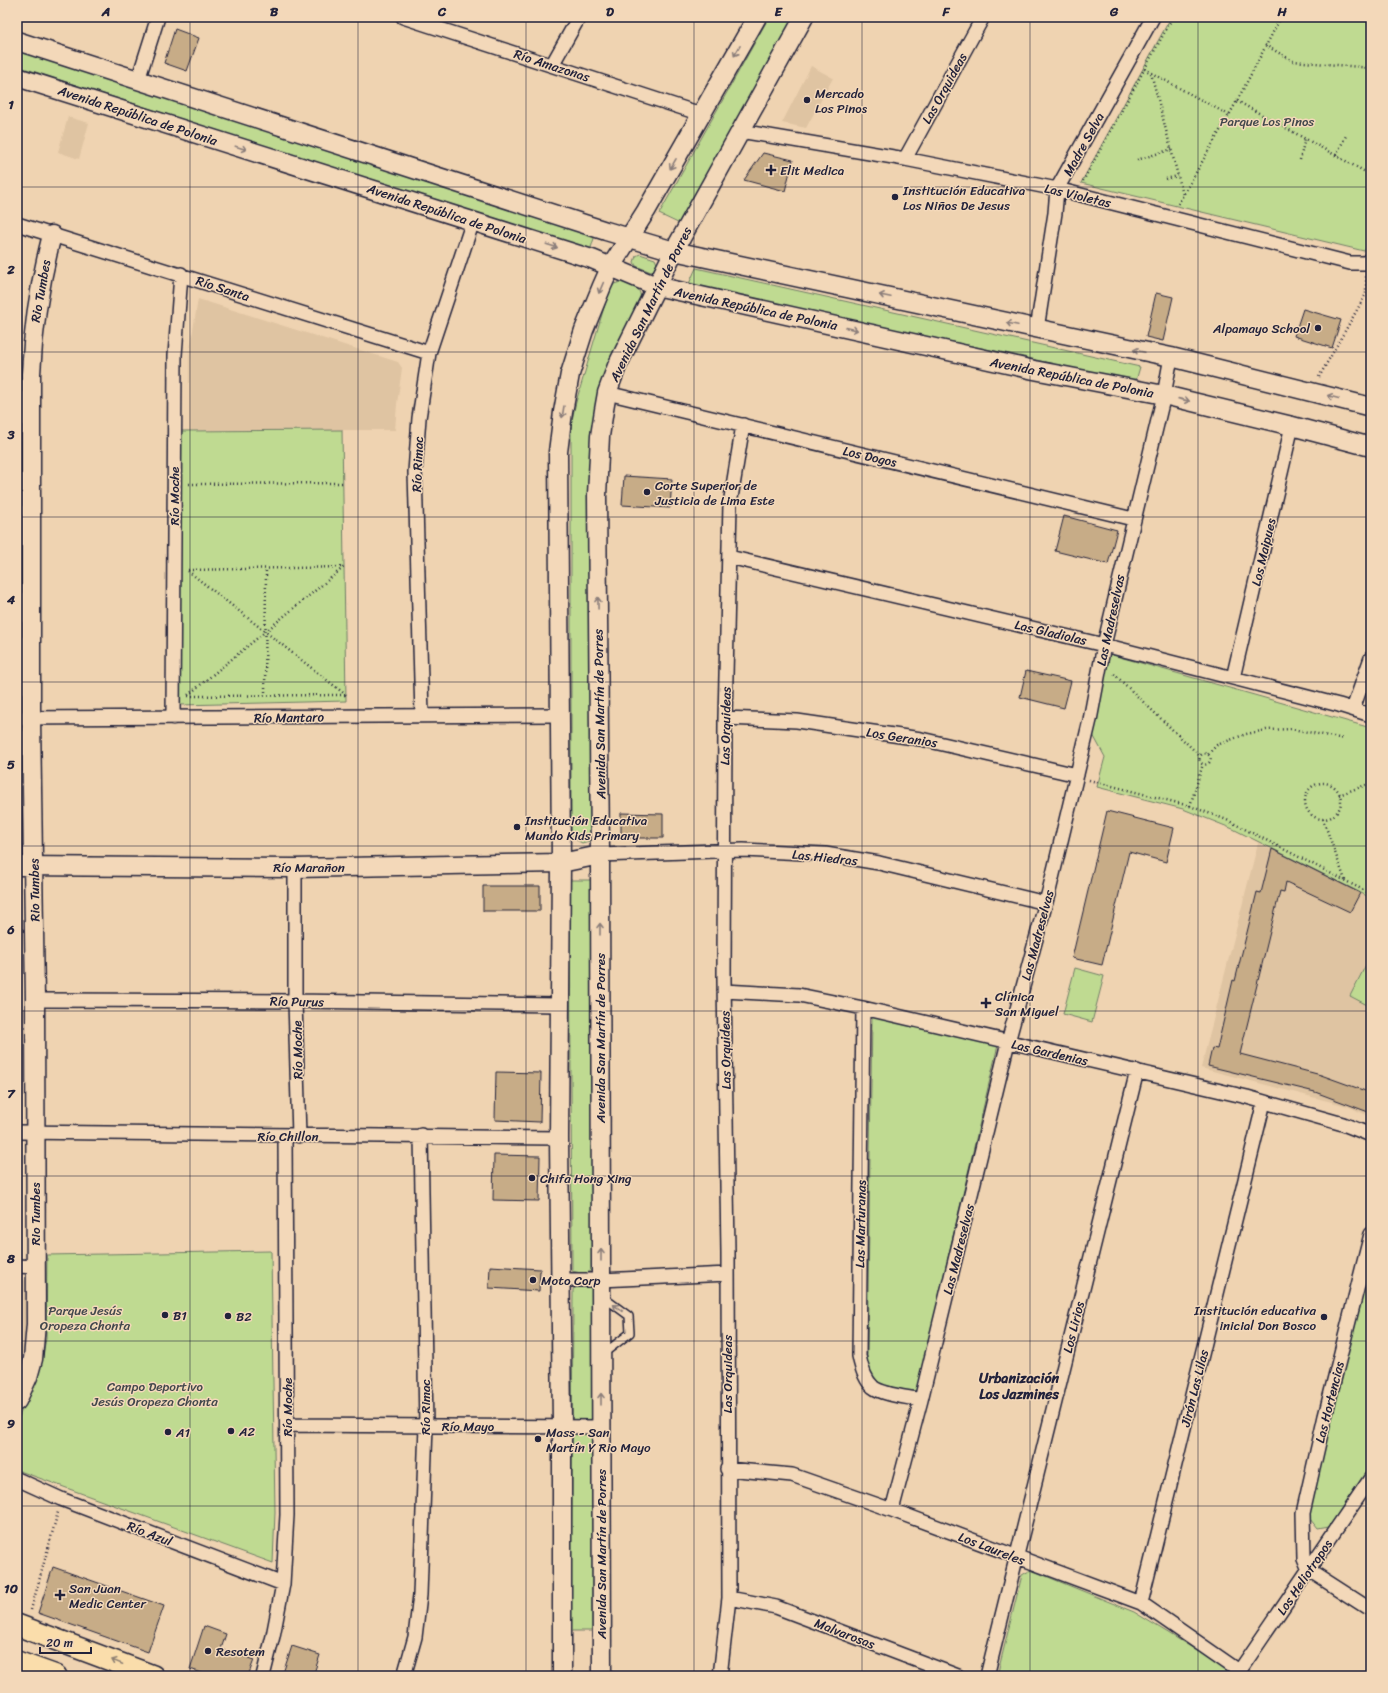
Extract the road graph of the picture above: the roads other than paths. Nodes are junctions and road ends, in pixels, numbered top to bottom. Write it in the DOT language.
graph roads {
  1 [pos="158,17"];
  2 [pos="579,17"];
  3 [pos="757,17"];
  4 [pos="804,17"];
  5 [pos="983,17"];
  6 [pos="1153,17"];
  7 [pos="412,18"];
  8 [pos="17,42"];
  9 [pos="552,65"];
  10 [pos="17,77"];
  11 [pos="138,80"];
  12 [pos="701,114"];
  13 [pos="740,131"];
  14 [pos="905,160"];
  15 [pos="1057,189"];
  16 [pos="473,221"];
  17 [pos="17,224"];
  18 [pos="52,235"];
  19 [pos="629,238"];
  20 [pos="674,251"];
  21 [pos="1367,257"];
  22 [pos="610,268"];
  23 [pos="181,274"];
  24 [pos="656,286"];
  25 [pos="1037,329"];
  26 [pos="429,353"];
  27 [pos="1171,358"];
  28 [pos="607,393"];
  29 [pos="1164,395"];
  30 [pos="1371,407"];
  31 [pos="743,425"];
  32 [pos="1292,426"];
  33 [pos="1371,447"];
  34 [pos="1133,518"];
  35 [pos="729,557"];
  36 [pos="1104,645"];
  37 [pos="1371,658"];
  38 [pos="1233,678"];
  39 [pos="1353,709"];
  40 [pos="422,715"];
  41 [pos="560,715"];
  42 [pos="1371,715"];
  43 [pos="24,718"];
  44 [pos="173,718"];
  45 [pos="725,718"];
  46 [pos="1077,775"];
  47 [pos="724,851"];
  48 [pos="600,855"];
  49 [pos="561,863"];
  50 [pos="25,866"];
  51 [pos="295,868"];
  52 [pos="1046,903"];
  53 [pos="724,991"];
  54 [pos="35,1000"];
  55 [pos="295,1001"];
  56 [pos="559,1005"];
  57 [pos="863,1008"];
  58 [pos="1008,1042"];
  59 [pos="1137,1071"];
  60 [pos="1264,1102"];
  61 [pos="26,1132"];
  62 [pos="1371,1135"];
  63 [pos="284,1136"];
  64 [pos="299,1136"];
  65 [pos="421,1136"];
  66 [pos="559,1138"];
  67 [pos="1371,1234"];
  68 [pos="17,1266"];
  69 [pos="36,1267"];
  70 [pos="728,1274"];
  71 [pos="561,1280"];
  72 [pos="601,1288"];
  73 [pos="601,1355"];
  74 [pos="17,1400"];
  75 [pos="921,1400"];
  76 [pos="287,1425"];
  77 [pos="426,1426"];
  78 [pos="562,1426"];
  79 [pos="601,1427"];
  80 [pos="727,1469"];
  81 [pos="1371,1478"];
  82 [pos="17,1479"];
  83 [pos="892,1510"];
  84 [pos="1016,1557"];
  85 [pos="1309,1570"];
  86 [pos="283,1584"];
  87 [pos="729,1598"];
  88 [pos="1141,1604"];
  89 [pos="1371,1610"];
  90 [pos="22,1626"];
  91 [pos="17,1662"];
  92 [pos="1237,1674"];
  93 [pos="56,1676"];
  94 [pos="153,1676"];
  95 [pos="263,1676"];
  96 [pos="404,1676"];
  97 [pos="562,1676"];
  98 [pos="602,1676"];
  99 [pos="720,1676"];
  100 [pos="958,1676"];
  101 [pos="987,1676"];
  1 -- 11 [label="street"];
  2 -- 9 [label="street"];
  3 -- 12 [label="main road, one-way"];
  4 -- 13 [label="main road, Avenida San Martín de Porres"];
  5 -- 14 [label="street, Las Orquideas"];
  6 -- 15 [label="street, Madre Selva"];
  7 -- 9 [label="street, Río Amazonas"];
  8 -- 11 [label="main road"];
  9 -- 12 [label="street, Río Amazonas"];
  10 -- 16 [label="main road, Avenida República de Polonia, one-way"];
  11 -- 19 [label="main road"];
  12 -- 19 [label="main road, one-way"];
  13 -- 14 [label="street, Las Violetas"];
  13 -- 20 [label="main road, Avenida San Martín de Porres"];
  14 -- 15 [label="street, Las Violetas"];
  15 -- 21 [label="street, Las Violetas"];
  15 -- 25 [label="street, Madre Selva"];
  16 -- 22 [label="main road, Avenida República de Polonia, one-way"];
  16 -- 26 [label="street, Río Rimac"];
  17 -- 18 [label="street, Río Santa"];
  18 -- 23 [label="street, Río Santa"];
  18 -- 43 [label="main road, Rio Tumbes"];
  19 -- 20 [label="main road"];
  19 -- 22 [label="main road"];
  20 -- 24 [label="main road, Avenida San Martín de Porres"];
  25 -- 20 [label="main road, one-way"];
  22 -- 24 [label="main road, Avenida República de Polonia"];
  22 -- 41 [label="main road, one-way"];
  23 -- 26 [label="street, Río Santa"];
  23 -- 44 [label="street, Río Moche"];
  24 -- 28 [label="main road, Avenida San Martín de Porres"];
  24 -- 29 [label="main road, Avenida República de Polonia, one-way"];
  27 -- 25 [label="main road, one-way"];
  26 -- 40 [label="street, Río Rimac"];
  27 -- 29 [label="street, Las Madreselvas"];
  30 -- 27 [label="main road, one-way"];
  28 -- 31 [label="street, Los Dogos"];
  48 -- 28 [label="main road, Avenida San Martín de Porres, one-way"];
  29 -- 32 [label="main road, Avenida República de Polonia, one-way"];
  29 -- 34 [label="street, Las Madreselvas"];
  31 -- 34 [label="street, Los Dogos"];
  31 -- 35 [label="street, Las Orquideas"];
  32 -- 33 [label="main road, Avenida República de Polonia"];
  32 -- 38 [label="street, Los Maipues"];
  34 -- 36 [label="street, Las Madreselvas"];
  35 -- 36 [label="street, Las Gladiolas"];
  35 -- 45 [label="street, Las Orquideas"];
  36 -- 38 [label="street, Las Gladiolas"];
  36 -- 46 [label="street, Las Madreselvas"];
  37 -- 39 [label="street"];
  38 -- 39 [label="street, Las Gladiolas"];
  39 -- 42 [label="street, Las Gladiolas"];
  40 -- 41 [label="street, Río Mantaro"];
  40 -- 44 [label="street, Río Mantaro"];
  41 -- 49 [label="main road"];
  43 -- 44 [label="street, Río Mantaro"];
  43 -- 50 [label="main road, Rio Tumbes"];
  45 -- 46 [label="street, Los Geranios"];
  45 -- 47 [label="street, Las Orquideas"];
  46 -- 52 [label="street, Las Madreselvas"];
  47 -- 48 [label="street, Las Hiedras"];
  47 -- 52 [label="street, Las Hiedras"];
  47 -- 53 [label="street, Las Orquideas"];
  48 -- 49 [label="main road, Río Marañon"];
  72 -- 48 [label="main road, Avenida San Martín de Porres, one-way"];
  49 -- 51 [label="main road, Río Marañon"];
  49 -- 56 [label="main road"];
  50 -- 51 [label="main road, Río Marañon"];
  50 -- 54 [label="main road, Rio Tumbes"];
  51 -- 55 [label="street, Río Moche"];
  52 -- 58 [label="street, Las Madreselvas"];
  53 -- 57 [label="street, Las Gardenias"];
  53 -- 70 [label="street, Las Orquideas"];
  54 -- 55 [label="street, Río Purus"];
  54 -- 61 [label="main road, Rio Tumbes"];
  55 -- 56 [label="street, Río Purus"];
  55 -- 64 [label="street, Río Moche"];
  56 -- 66 [label="main road"];
  57 -- 58 [label="street, Las Gardenias"];
  57 -- 75 [label="street, Las Marturanas"];
  58 -- 59 [label="street, Las Gardenias"];
  58 -- 75 [label="street, Las Madreselvas"];
  59 -- 60 [label="street, Las Gardenias"];
  59 -- 84 [label="street, Los Lirios"];
  60 -- 62 [label="street, Las Gardenias"];
  60 -- 88 [label="street, Jirón Las Lilas"];
  61 -- 63 [label="street, Río Chillon"];
  61 -- 69 [label="main road, Rio Tumbes"];
  63 -- 64 [label="street, Río Chillon"];
  63 -- 76 [label="street, Río Moche"];
  64 -- 65 [label="street, Río Chillon"];
  65 -- 66 [label="street, Río Chillon"];
  65 -- 77 [label="street, Río Rimac"];
  66 -- 71 [label="main road"];
  67 -- 85 [label="street, Las Hortencias"];
  68 -- 69 [label="street"];
  69 -- 74 [label="main road, Rio Tumbes"];
  70 -- 72 [label="street"];
  70 -- 80 [label="street, Las Orquideas"];
  71 -- 72 [label="street"];
  71 -- 78 [label="main road"];
  72 -- 73 [label="main road, Avenida San Martín de Porres"];
  73 -- 72 [label="lane, one-way"];
  79 -- 73 [label="main road, Avenida San Martín de Porres, one-way"];
  75 -- 83 [label="street, Las Madreselvas"];
  76 -- 77 [label="street, Río Mayo"];
  76 -- 86 [label="street, Río Moche"];
  77 -- 78 [label="street, Río Mayo"];
  77 -- 96 [label="street, Río Rimac"];
  78 -- 79 [label="street, Río Mayo"];
  78 -- 97 [label="main road"];
  79 -- 98 [label="main road, Avenida San Martín de Porres"];
  80 -- 83 [label="street, Los Laureles"];
  80 -- 87 [label="street, Las Orquideas"];
  81 -- 85 [label="street, Los Heliotropos"];
  82 -- 86 [label="street, Río Azul"];
  83 -- 84 [label="street, Los Laureles"];
  84 -- 88 [label="street, Los Laureles"];
  84 -- 101 [label="street, Los Lirios"];
  85 -- 89 [label="street"];
  85 -- 92 [label="street, Los Heliotropos"];
  86 -- 95 [label="street, Río Moche"];
  87 -- 99 [label="street, Las Orquideas"];
  87 -- 100 [label="street, Malvarosas"];
  88 -- 92 [label="street, Los Laureles"];
  94 -- 90 [label="main road, one-way"];
  91 -- 93 [label="main road"];
}
